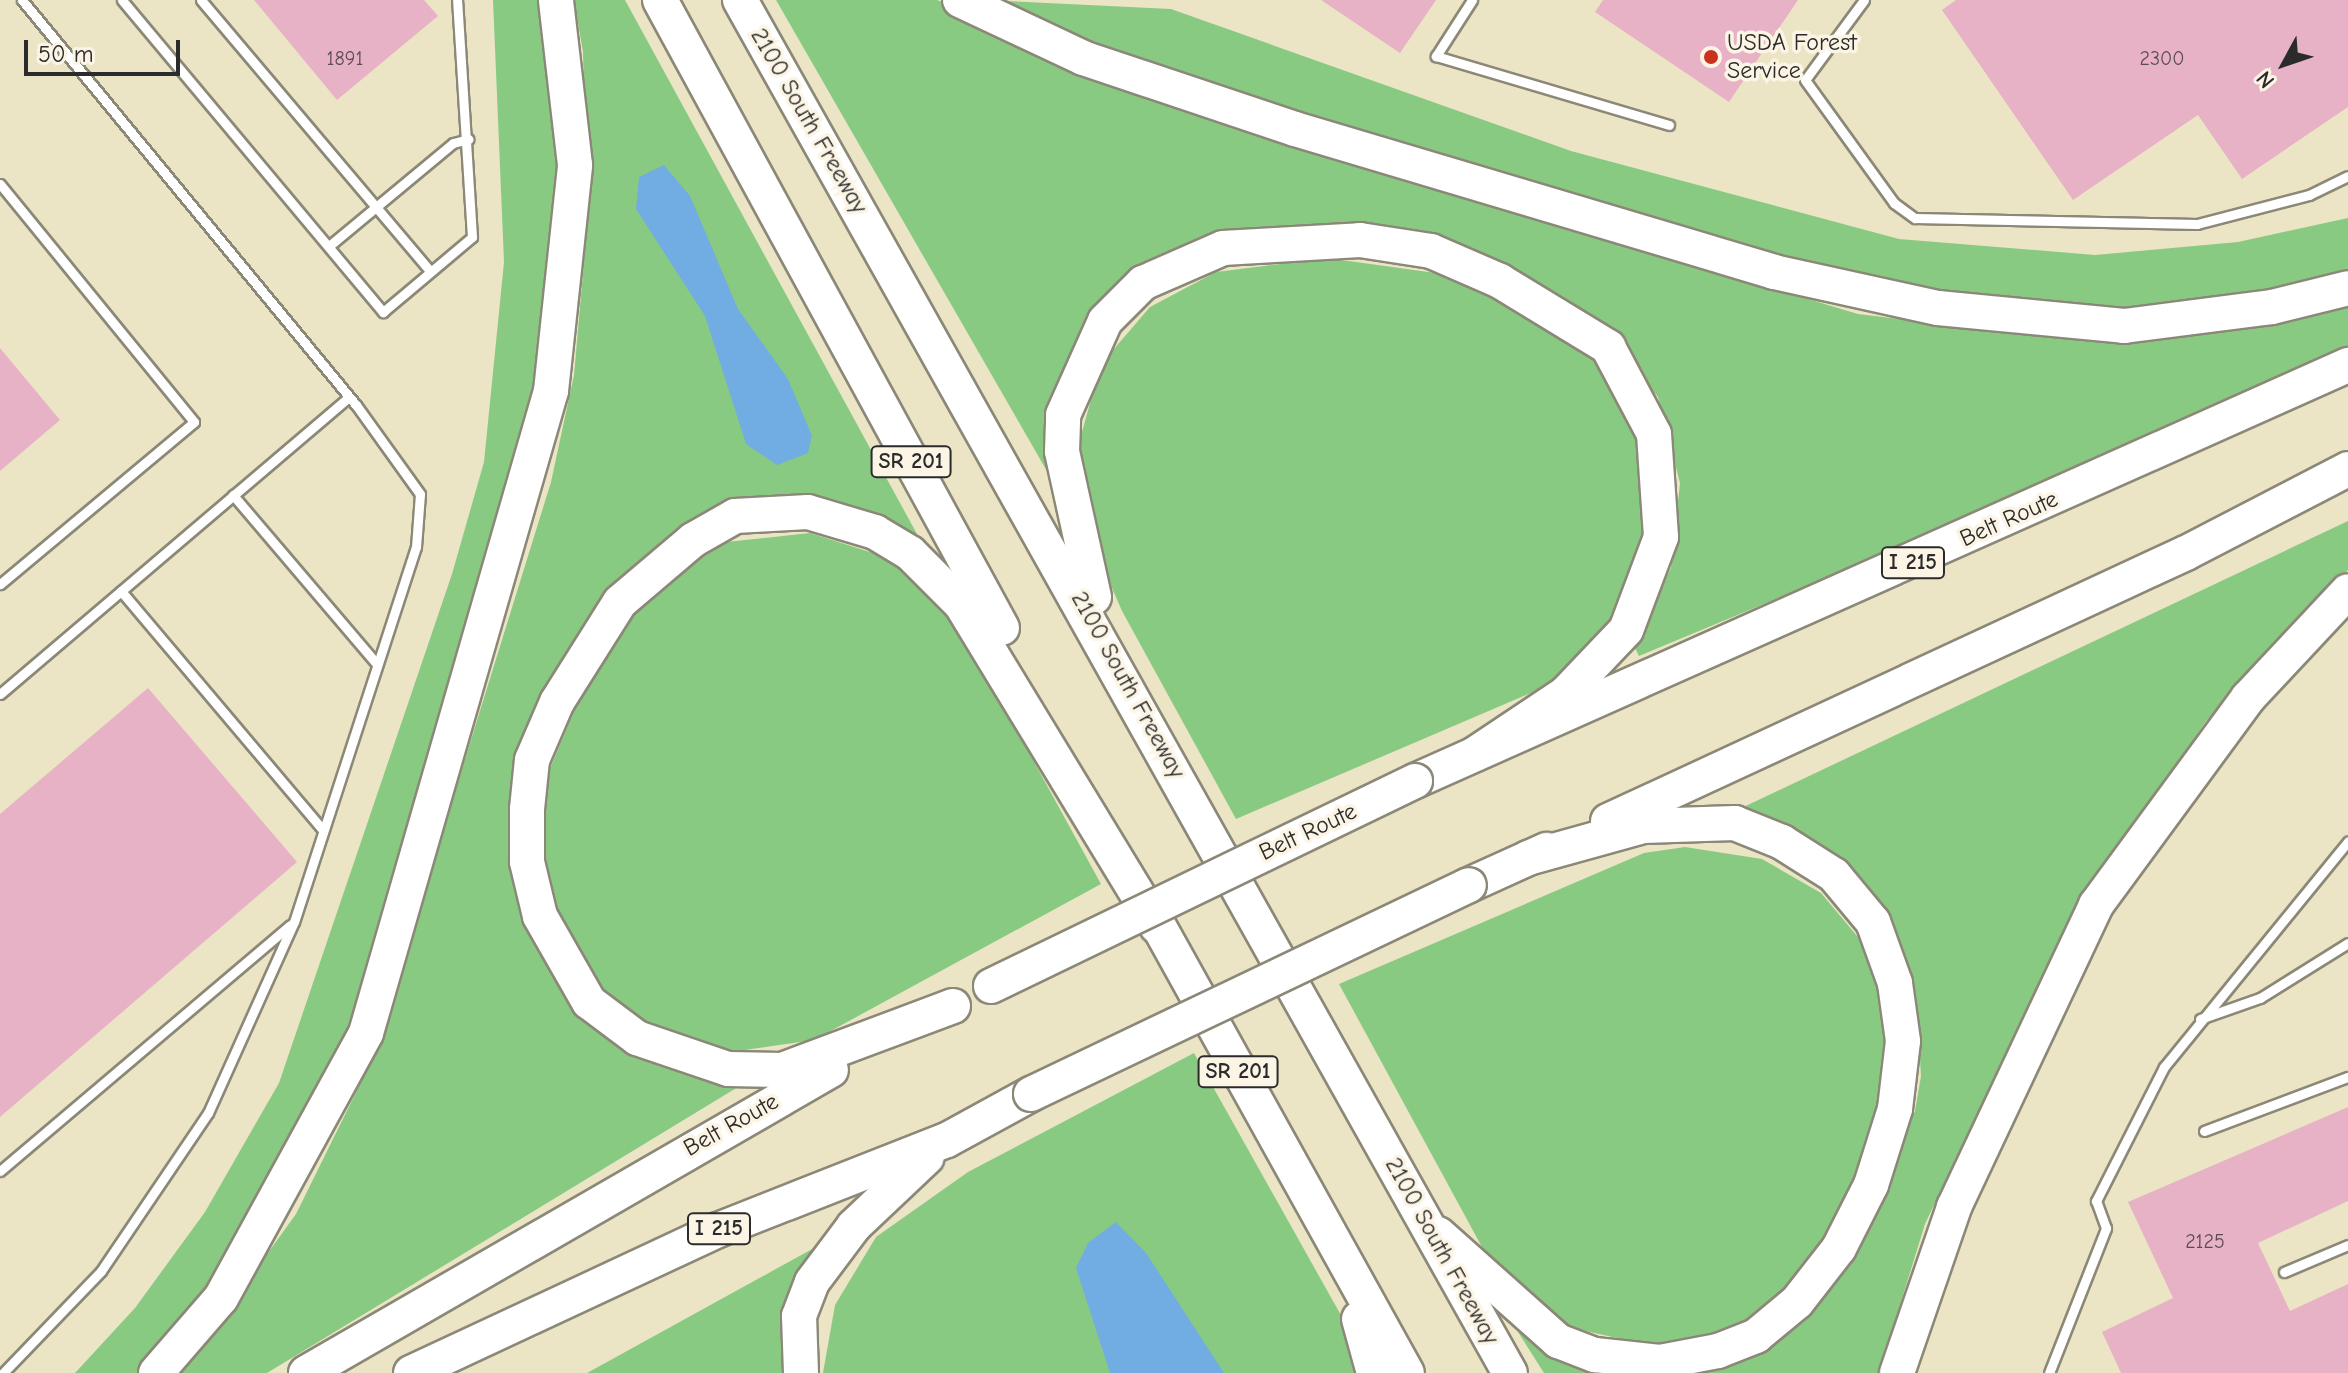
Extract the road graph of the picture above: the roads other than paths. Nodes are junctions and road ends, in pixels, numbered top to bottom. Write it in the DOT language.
graph roads {
  1 [pos="22,0"];
  2 [pos="139,0"];
  3 [pos="201,0"];
  4 [pos="457,0"];
  5 [pos="556,0"];
  6 [pos="660,0"];
  7 [pos="740,0"];
  8 [pos="960,0"];
  9 [pos="1472,0"];
  10 [pos="1864,0"];
  11 [pos="126,4"];
  12 [pos="1669,125"];
  13 [pos="469,139"];
  14 [pos="2348,176"];
  15 [pos="0,184"];
  16 [pos="376,207"];
  17 [pos="329,246"];
  18 [pos="430,271"];
  19 [pos="2348,288"];
  20 [pos="2348,365"];
  21 [pos="349,397"];
  22 [pos="2348,469"];
  23 [pos="233,495"];
  24 [pos="0,584"];
  25 [pos="121,591"];
  26 [pos="2348,591"];
  27 [pos="1110,653"];
  28 [pos="377,664"];
  29 [pos="0,694"];
  30 [pos="1475,754"];
  31 [pos="323,830"];
  32 [pos="2348,841"];
  33 [pos="1528,858"];
  34 [pos="294,922"];
  35 [pos="1157,926"];
  36 [pos="2348,943"];
  37 [pos="953,1006"];
  38 [pos="2200,1019"];
  39 [pos="2348,1077"];
  40 [pos="2204,1131"];
  41 [pos="947,1140"];
  42 [pos="0,1171"];
  43 [pos="1317,1219"];
  44 [pos="1430,1227"];
  45 [pos="2348,1245"];
  46 [pos="2284,1272"];
  47 [pos="3,1373"];
  48 [pos="156,1373"];
  49 [pos="306,1373"];
  50 [pos="411,1373"];
  51 [pos="801,1373"];
  52 [pos="1374,1373"];
  53 [pos="1407,1373"];
  54 [pos="1510,1373"];
  55 [pos="1897,1373"];
  56 [pos="2049,1373"];
  1 -- 21 [label="lane"];
  2 -- 11 [label="lane"];
  3 -- 16 [label="lane"];
  4 -- 13 [label="lane"];
  5 -- 48 [label="highway"];
  6 -- 35 [label="highway, SR 201"];
  7 -- 27 [label="highway, 2100 South Freeway / SR 201"];
  8 -- 19 [label="highway"];
  9 -- 12 [label="lane"];
  10 -- 14 [label="lane"];
  11 -- 17 [label="lane"];
  13 -- 16 [label="lane"];
  13 -- 18 [label="lane"];
  15 -- 24 [label="lane"];
  16 -- 17 [label="lane"];
  16 -- 18 [label="lane"];
  17 -- 18 [label="lane"];
  20 -- 30 [label="highway, Belt Route / I 215"];
  21 -- 23 [label="lane"];
  21 -- 28 [label="lane"];
  22 -- 33 [label="highway, I 215"];
  23 -- 25 [label="lane"];
  23 -- 28 [label="lane"];
  25 -- 29 [label="lane"];
  25 -- 31 [label="lane"];
  26 -- 55 [label="highway"];
  27 -- 30 [label="highway"];
  27 -- 44 [label="highway, 2100 South Freeway / SR 201"];
  28 -- 31 [label="lane"];
  30 -- 37 [label="highway, Belt Route / I 215, bridge"];
  31 -- 34 [label="lane"];
  32 -- 38 [label="lane"];
  33 -- 41 [label="highway, I 215, bridge"];
  33 -- 44 [label="highway"];
  34 -- 42 [label="lane"];
  34 -- 47 [label="lane"];
  35 -- 37 [label="highway"];
  35 -- 43 [label="highway, SR 201"];
  36 -- 38 [label="lane"];
  37 -- 49 [label="highway, Belt Route / I 215"];
  38 -- 56 [label="lane"];
  39 -- 40 [label="lane"];
  41 -- 50 [label="highway, I 215"];
  41 -- 51 [label="highway"];
  43 -- 52 [label="highway"];
  43 -- 53 [label="highway, SR 201"];
  44 -- 54 [label="highway, 2100 South Freeway / SR 201"];
  45 -- 46 [label="lane"];
}
